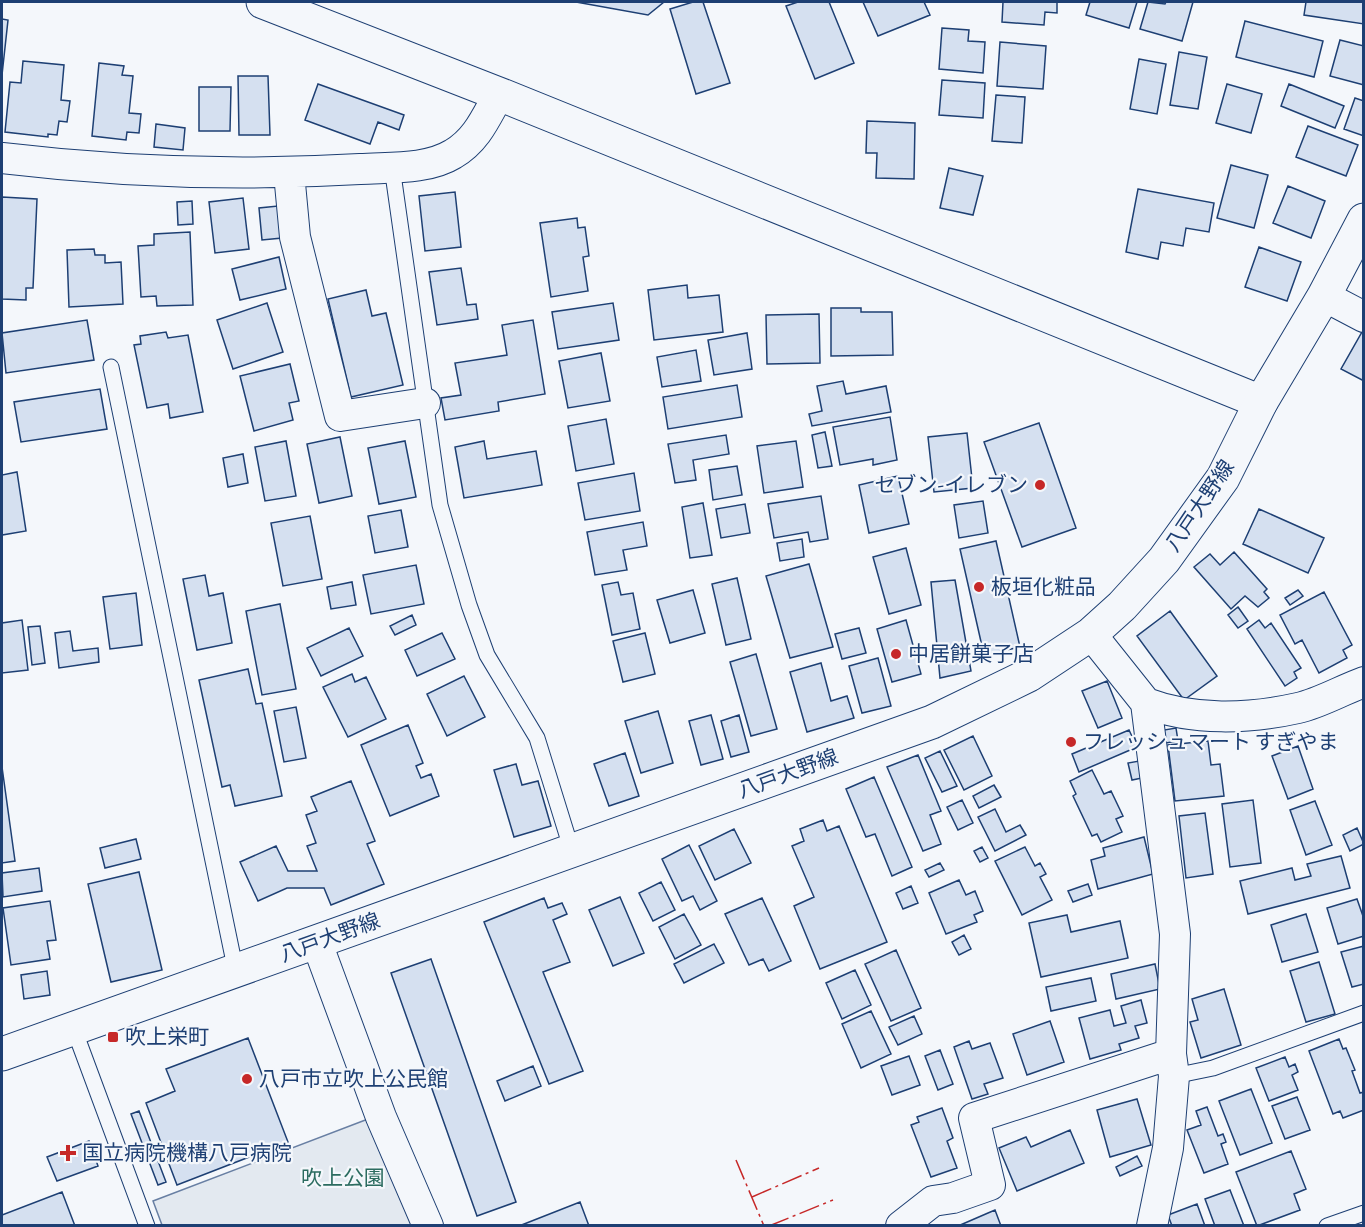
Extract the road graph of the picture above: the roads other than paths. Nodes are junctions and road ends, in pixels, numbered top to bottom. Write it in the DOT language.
graph roads {
  1 [pos="263,2"];
  2 [pos="499,94"];
  3 [pos="2,158"];
  4 [pos="392,167"];
  5 [pos="289,173"];
  6 [pos="1364,220"];
  7 [pos="1324,297"];
  8 [pos="1364,317"];
  9 [pos="111,367"];
  10 [pos="1261,402"];
  11 [pos="425,403"];
  12 [pos="1091,634"];
  13 [pos="1364,682"];
  14 [pos="1146,703"];
  15 [pos="572,851"];
  16 [pos="317,943"];
  17 [pos="236,972"];
  18 [pos="1364,1013"];
  19 [pos="74,1029"];
  20 [pos="2,1054"];
  21 [pos="1172,1065"];
  22 [pos="1364,1213"];
  23 [pos="147,1226"];
  24 [pos="428,1226"];
  25 [pos="901,1226"];
  26 [pos="1152,1226"];
  27 [pos="1327,1226"];
  1 -- 2 [label="main road"];
  2 -- 4 [label="street"];
  2 -- 10 [label="main road"];
  3 -- 5 [label="street"];
  4 -- 5 [label="street"];
  4 -- 11 [label="lane"];
  5 -- 11 [label="street"];
  6 -- 7 [label="main road, 八戸大野線"];
  7 -- 8 [label="street"];
  7 -- 10 [label="main road, 八戸大野線"];
  9 -- 17 [label="lane"];
  10 -- 12 [label="main road, 八戸大野線"];
  11 -- 15 [label="lane"];
  12 -- 14 [label="street"];
  12 -- 15 [label="main road, 八戸大野線"];
  13 -- 14 [label="street"];
  14 -- 21 [label="street"];
  15 -- 16 [label="main road, 八戸大野線"];
  16 -- 17 [label="main road, 八戸大野線"];
  16 -- 24 [label="street"];
  17 -- 19 [label="main road, 八戸大野線"];
  18 -- 21 [label="lane"];
  19 -- 20 [label="main road, 八戸大野線"];
  19 -- 23 [label="lane"];
  21 -- 25 [label="street"];
  21 -- 26 [label="street"];
  22 -- 27 [label="lane"];
}
